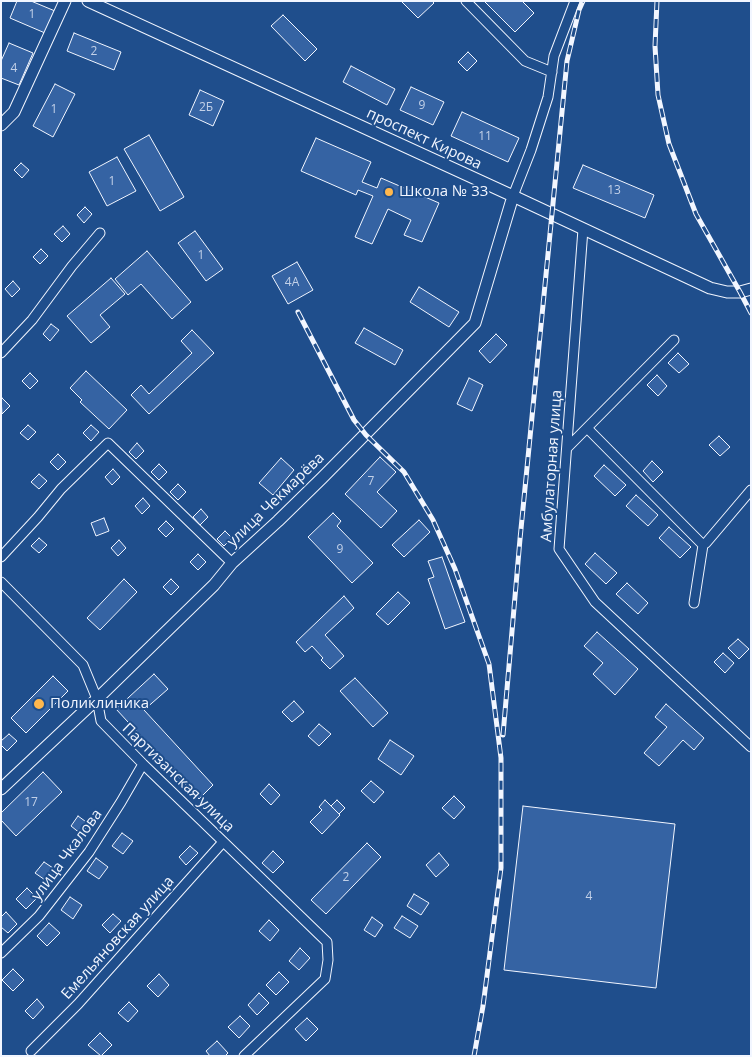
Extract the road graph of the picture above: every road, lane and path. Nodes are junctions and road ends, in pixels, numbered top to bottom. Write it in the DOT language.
graph roads {
  1 [pos="65,1"];
  2 [pos="88,1"];
  3 [pos="466,1"];
  4 [pos="575,1"];
  5 [pos="552,72"];
  6 [pos="1,126"];
  7 [pos="513,196"];
  8 [pos="583,229"];
  9 [pos="100,233"];
  10 [pos="751,289"];
  11 [pos="674,340"];
  12 [pos="1,353"];
  13 [pos="587,428"];
  14 [pos="567,448"];
  15 [pos="751,490"];
  16 [pos="703,545"];
  17 [pos="1,557"];
  18 [pos="232,563"];
  19 [pos="1,582"];
  20 [pos="694,603"];
  21 [pos="97,699"];
  22 [pos="751,747"];
  23 [pos="143,764"];
  24 [pos="1,789"];
  25 [pos="223,842"];
  26 [pos="1,953"];
  27 [pos="31,1051"];
  28 [pos="244,1056"];
  1 -- 6 [label="street"];
  2 -- 7 [label="street, проспект Кирова"];
  3 -- 5 [label="street"];
  4 -- 5 [label="street"];
  5 -- 7 [label="street"];
  7 -- 8 [label="street, проспект Кирова"];
  7 -- 18 [label="street, улица Чекмарёва"];
  8 -- 10 [label="street, проспект Кирова"];
  8 -- 14 [label="street, Амбулаторная улица"];
  9 -- 12 [label="street"];
  11 -- 13 [label="street"];
  13 -- 14 [label="street"];
  13 -- 16 [label="street"];
  14 -- 22 [label="street, Амбулаторная улица"];
  15 -- 16 [label="street"];
  16 -- 20 [label="street"];
  17 -- 18 [label="street"];
  18 -- 21 [label="street, улица Чекмарёва"];
  19 -- 21 [label="street, Партизанская улица"];
  21 -- 23 [label="street, Партизанская улица"];
  21 -- 24 [label="street, улица Чекмарёва"];
  23 -- 25 [label="street, Партизанская улица"];
  23 -- 26 [label="street, улица Чкалова"];
  25 -- 27 [label="street, Емельяновская улица"];
  25 -- 28 [label="street, Партизанская улица"];
}
